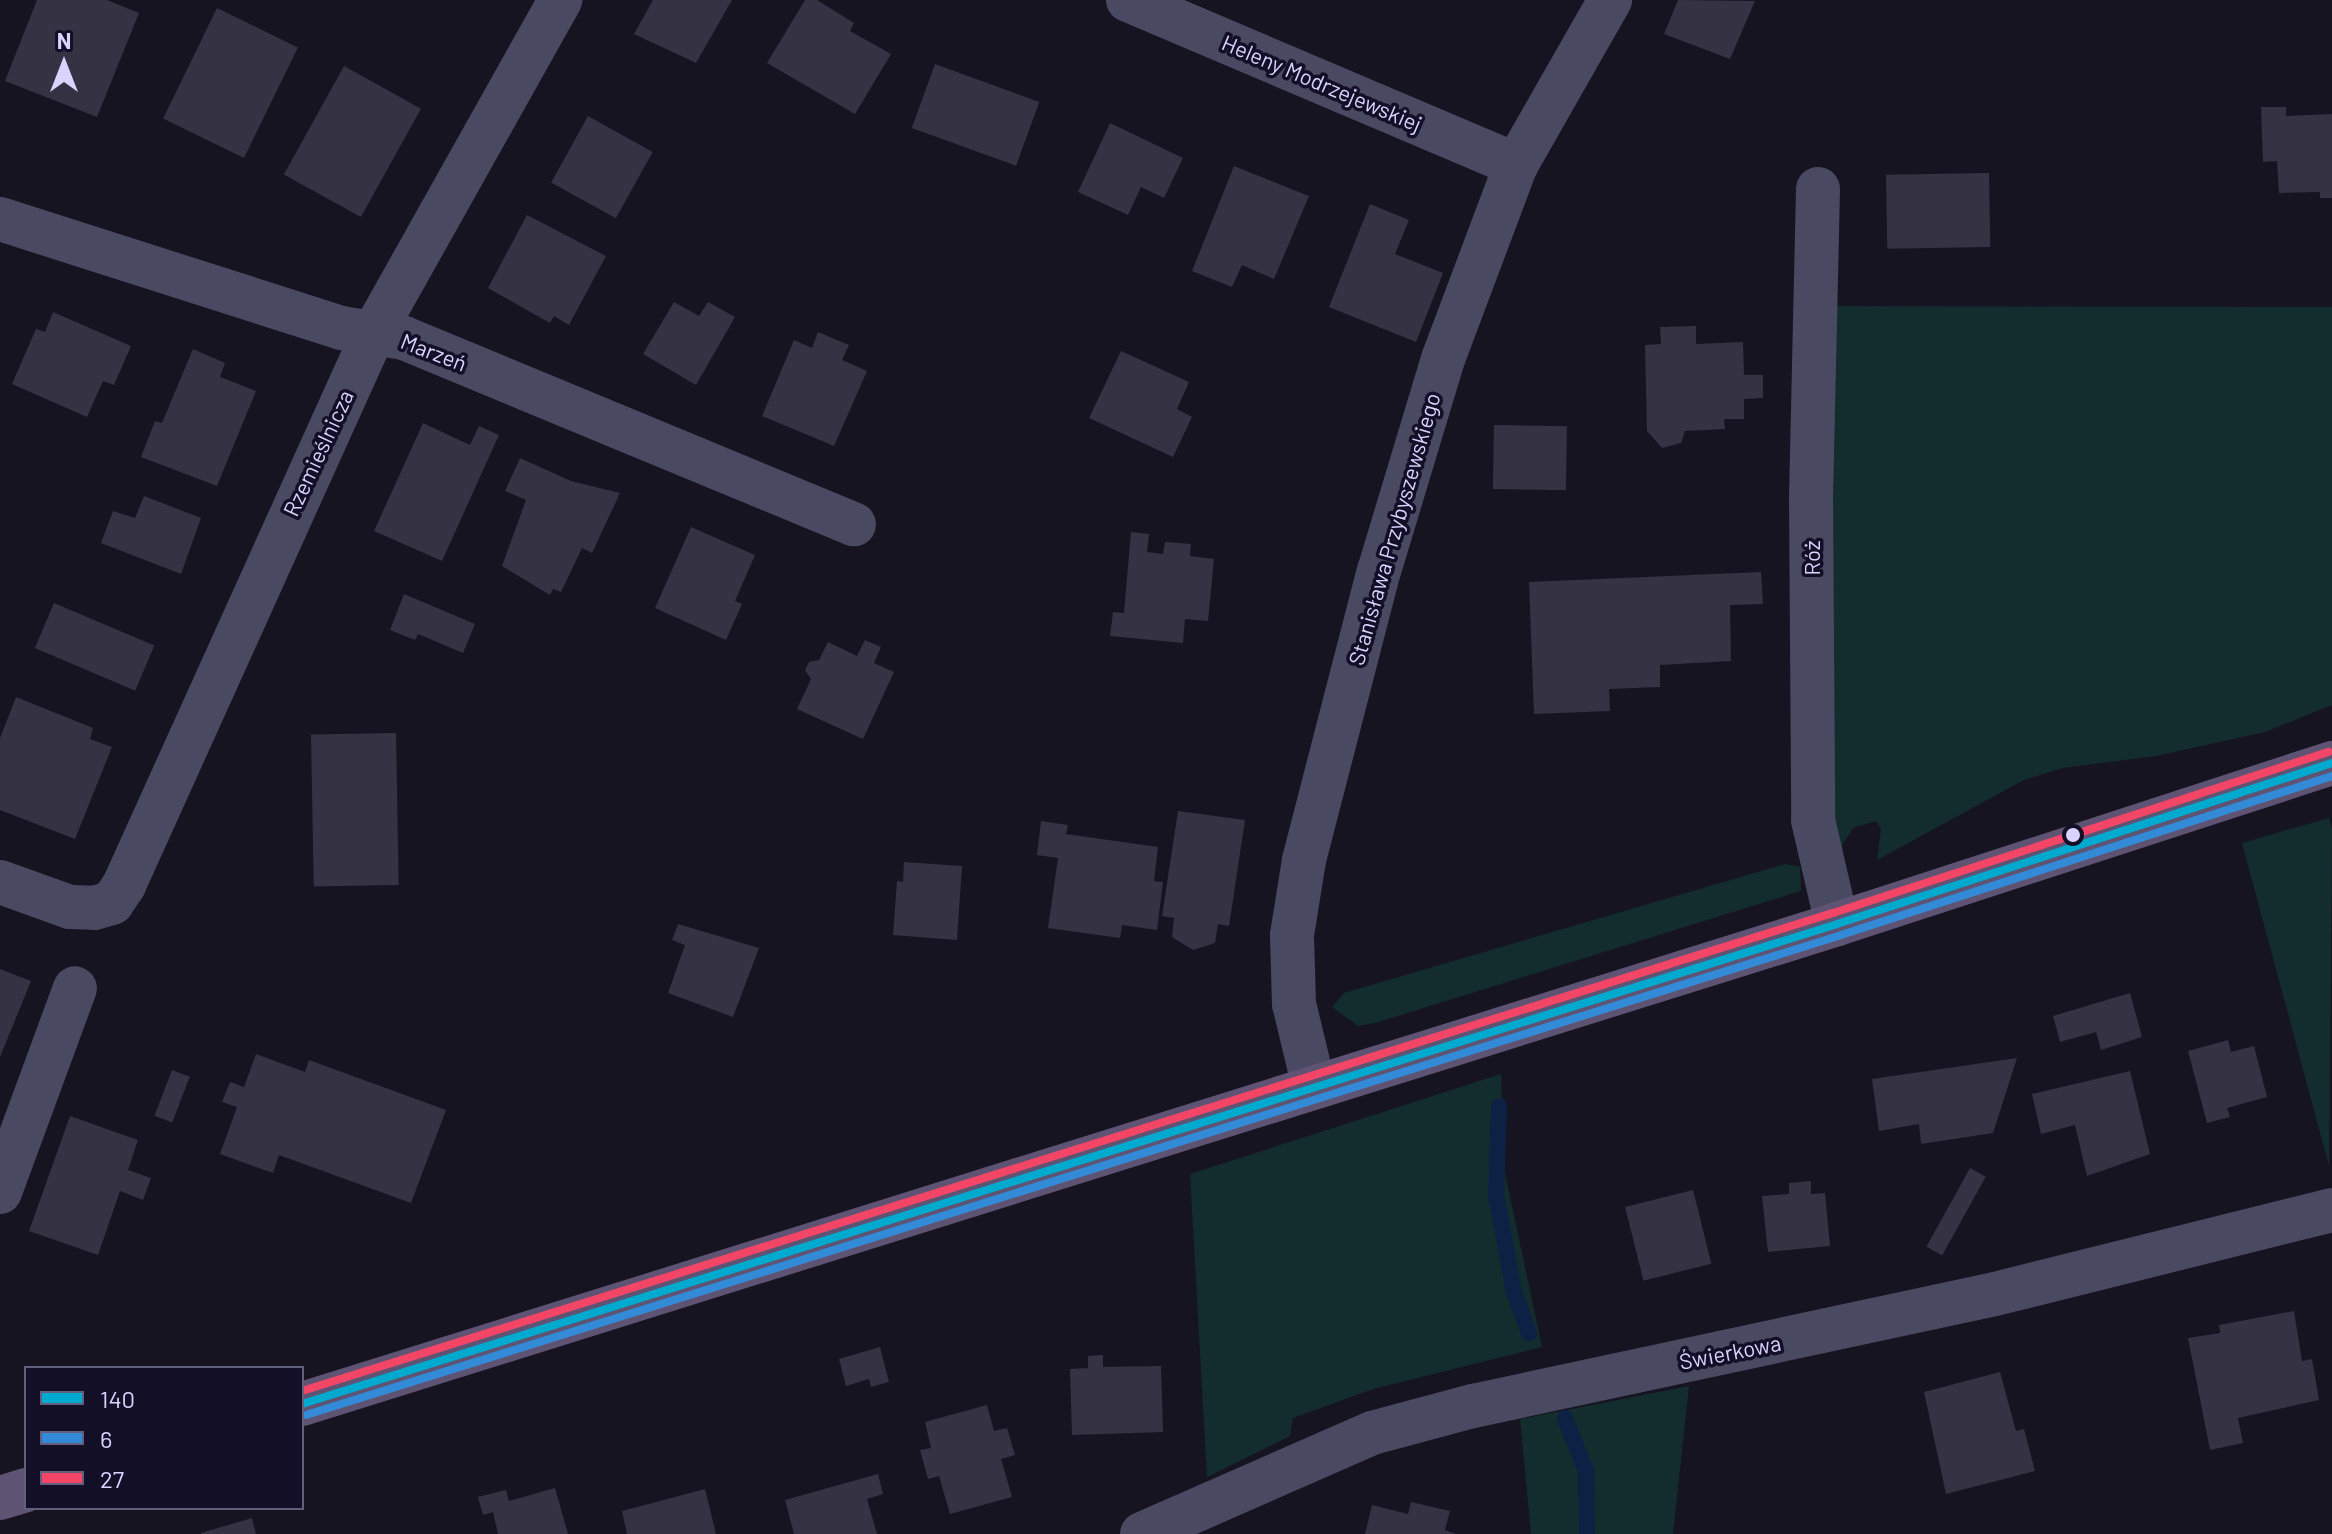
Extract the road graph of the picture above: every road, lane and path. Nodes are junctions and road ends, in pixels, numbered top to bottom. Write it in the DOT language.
graph roads {
  1 [pos="560,0"];
  2 [pos="1128,0"];
  3 [pos="1610,0"];
  4 [pos="1516,165"];
  5 [pos="1818,189"];
  6 [pos="0,219"];
  7 [pos="374,332"];
  8 [pos="854,524"];
  9 [pos="2332,763"];
  10 [pos="0,882"];
  11 [pos="1837,924"];
  12 [pos="75,988"];
  13 [pos="1314,1087"];
  14 [pos="0,1192"];
  15 [pos="2332,1210"];
  16 [pos="304,1403"];
  17 [pos="24,1491"];
  18 [pos="0,1498"];
  19 [pos="1144,1534"];
  1 -- 7 [label="street, Rzemieślnicza"];
  2 -- 4 [label="street, Heleny Modrzejewskiej"];
  3 -- 4 [label="street, Stanisława Przybyszewskiego"];
  4 -- 13 [label="street, Stanisława Przybyszewskiego"];
  5 -- 11 [label="street, Róż"];
  6 -- 7 [label="street, Marzeń"];
  7 -- 8 [label="street, Marzeń"];
  7 -- 10 [label="street, Rzemieślnicza"];
  9 -- 11 [label="main road"];
  11 -- 13 [label="main road"];
  12 -- 14 [label="street"];
  13 -- 16 [label="main road"];
  15 -- 19 [label="street, Świerkowa"];
  17 -- 18 [label="main road"];
}
